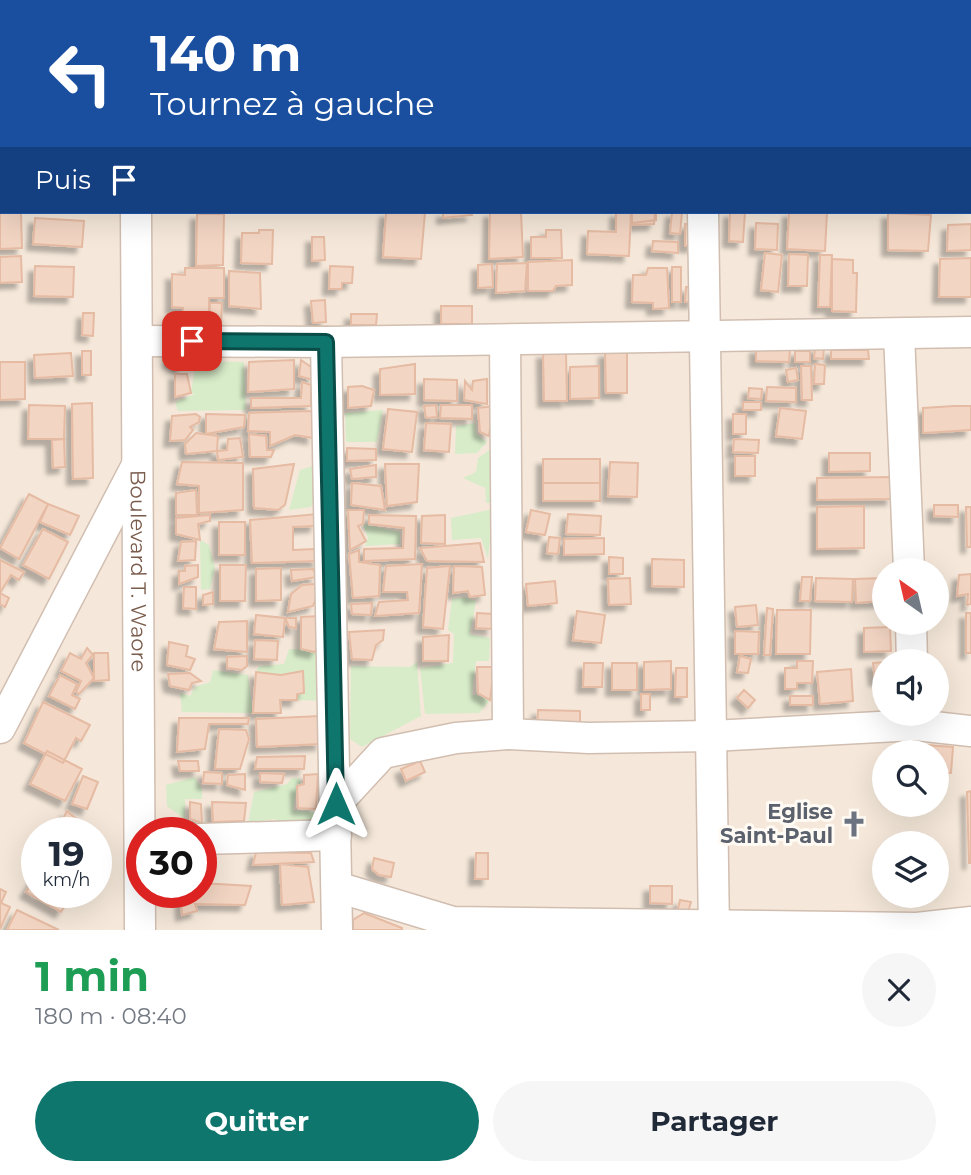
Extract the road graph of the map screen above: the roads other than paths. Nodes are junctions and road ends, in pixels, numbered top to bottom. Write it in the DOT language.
graph roads {
  1 [pos="136,214"];
  2 [pos="704,214"];
  3 [pos="971,332"];
  4 [pos="899,334"];
  5 [pos="704,338"];
  6 [pos="505,340"];
  7 [pos="139,341"];
  8 [pos="326,342"];
  9 [pos="139,461"];
  10 [pos="908,558"];
  11 [pos="872,723"];
  12 [pos="946,726"];
  13 [pos="0,728"];
  14 [pos="971,731"];
  15 [pos="508,734"];
  16 [pos="712,736"];
  17 [pos="336,804"];
  18 [pos="140,817"];
  19 [pos="336,835"];
  20 [pos="217,839"];
  21 [pos="337,887"];
  22 [pos="140,908"];
  23 [pos="971,922"];
  24 [pos="517,927"];
  25 [pos="714,928"];
  26 [pos="917,929"];
  27 [pos="140,930"];
  28 [pos="337,930"];
  1 -- 7 [label="street, Boulevard T. Waore"];
  2 -- 5 [label="street"];
  3 -- 4 [label="street"];
  4 -- 5 [label="street"];
  4 -- 10 [label="street"];
  5 -- 6 [label="street"];
  5 -- 16 [label="street"];
  6 -- 8 [label="street"];
  6 -- 15 [label="street"];
  7 -- 8 [label="street"];
  7 -- 9 [label="street, Boulevard T. Waore"];
  8 -- 17 [label="street"];
  9 -- 13 [label="street"];
  9 -- 18 [label="street, Boulevard T. Waore"];
  11 -- 16 [label="street"];
  12 -- 14 [label="street"];
  15 -- 16 [label="street"];
  15 -- 17 [label="street"];
  16 -- 25 [label="street"];
  17 -- 19 [label="street"];
  19 -- 20 [label="street"];
  19 -- 21 [label="street"];
  21 -- 24 [label="street"];
  21 -- 28 [label="street"];
  22 -- 27 [label="street, Boulevard T. Waore"];
  23 -- 26 [label="street"];
  24 -- 25 [label="street"];
  25 -- 26 [label="street"];
}
